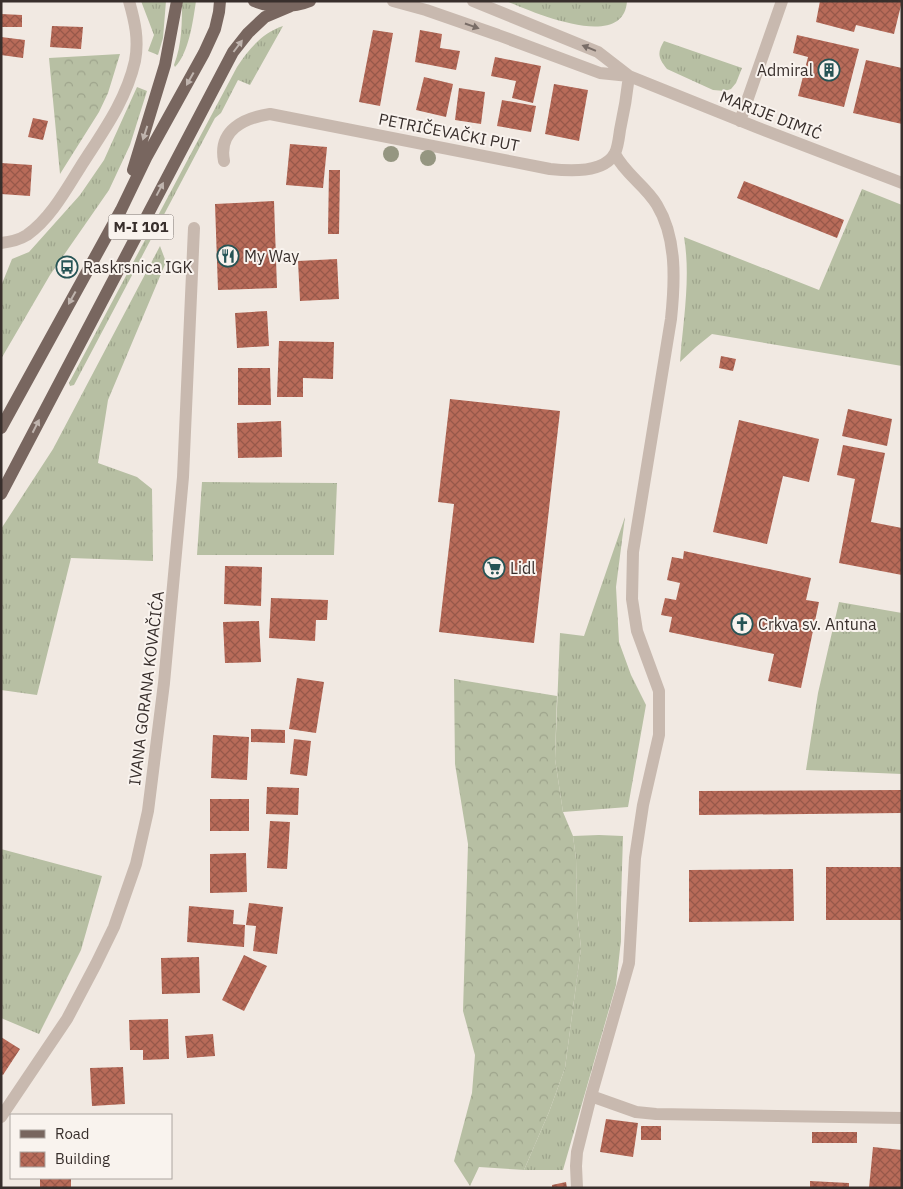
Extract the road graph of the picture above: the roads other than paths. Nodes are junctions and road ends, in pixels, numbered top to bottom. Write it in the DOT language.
graph roads {
  1 [pos="129,1"];
  2 [pos="177,1"];
  3 [pos="220,1"];
  4 [pos="254,1"];
  5 [pos="310,1"];
  6 [pos="393,1"];
  7 [pos="474,1"];
  8 [pos="782,1"];
  9 [pos="291,6"];
  10 [pos="628,76"];
  11 [pos="740,121"];
  12 [pos="615,154"];
  13 [pos="224,161"];
  14 [pos="902,183"];
  15 [pos="120,210"];
  16 [pos="194,228"];
  17 [pos="1,243"];
  18 [pos="1,428"];
  19 [pos="1,494"];
  20 [pos="591,1096"];
  21 [pos="1,1117"];
  22 [pos="902,1118"];
  23 [pos="577,1188"];
  1 -- 17 [label="street"];
  2 -- 15 [label="main road, one-way"];
  3 -- 15 [label="main road, M-I 101, one-way"];
  4 -- 9 [label="main road, M-I 101"];
  5 -- 9 [label="main road, M-I 101"];
  6 -- 10 [label="street, MARIJE DIMIĆ, one-way"];
  10 -- 7 [label="street, MARIJE DIMIĆ, one-way"];
  8 -- 11 [label="street"];
  19 -- 9 [label="main road, M-I 101, one-way"];
  10 -- 11 [label="street, MARIJE DIMIĆ"];
  10 -- 12 [label="street"];
  11 -- 14 [label="street, MARIJE DIMIĆ"];
  12 -- 13 [label="street, PETRIČEVAČKI PUT"];
  12 -- 20 [label="street"];
  15 -- 18 [label="main road, M-I 101, one-way"];
  16 -- 21 [label="street, IVANA GORANA KOVAČIĆA"];
  20 -- 22 [label="street"];
  20 -- 23 [label="street"];
}
